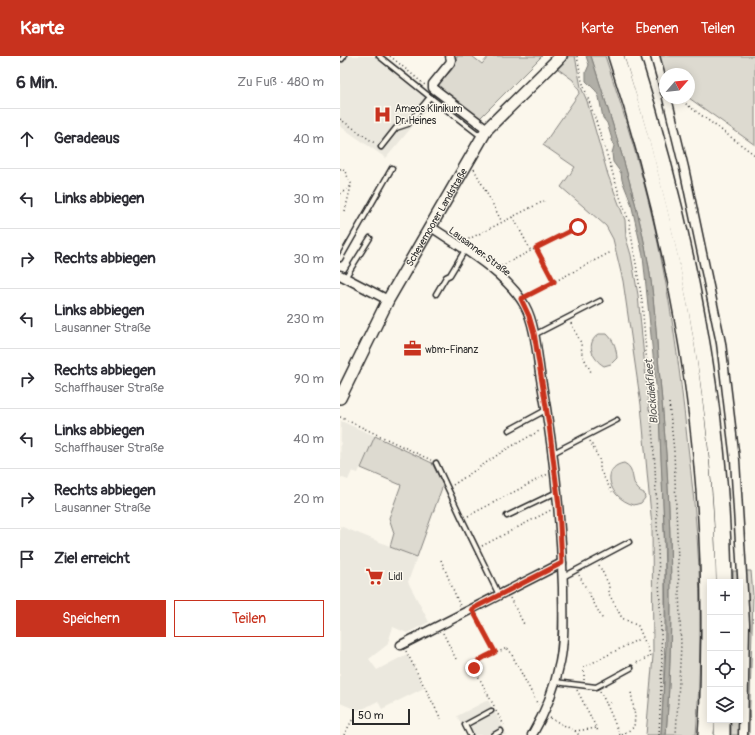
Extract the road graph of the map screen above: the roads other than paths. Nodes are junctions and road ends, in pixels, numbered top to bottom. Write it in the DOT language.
graph roads {
  1 [pos="379,56"];
  2 [pos="450,56"];
  3 [pos="561,56"];
  4 [pos="616,56"];
  5 [pos="632,56"];
  6 [pos="655,56"];
  7 [pos="659,70"];
  8 [pos="430,97"];
  9 [pos="668,104"];
  10 [pos="484,133"];
  11 [pos="381,147"];
  12 [pos="392,168"];
  13 [pos="431,227"];
  14 [pos="370,238"];
  15 [pos="462,248"];
  16 [pos="340,259"];
  17 [pos="342,276"];
  18 [pos="436,294"];
  19 [pos="388,300"];
  20 [pos="600,301"];
  21 [pos="534,336"];
  22 [pos="340,398"];
  23 [pos="547,410"];
  24 [pos="617,420"];
  25 [pos="509,430"];
  26 [pos="552,453"];
  27 [pos="436,463"];
  28 [pos="557,492"];
  29 [pos="507,516"];
  30 [pos="629,542"];
  31 [pos="562,563"];
  32 [pos="562,577"];
  33 [pos="724,579"];
  34 [pos="503,593"];
  35 [pos="401,645"];
  36 [pos="631,668"];
  37 [pos="555,682"];
  38 [pos="491,711"];
  39 [pos="722,723"];
  40 [pos="503,730"];
  41 [pos="470,735"];
  42 [pos="494,735"];
  43 [pos="532,735"];
  44 [pos="706,735"];
  45 [pos="722,735"];
  46 [pos="743,735"];
  1 -- 8 [label="lane"];
  2 -- 10 [label="street"];
  3 -- 10 [label="street, Schevemoorer Landstraße"];
  4 -- 44 [label="highway"];
  5 -- 33 [label="highway"];
  6 -- 7 [label="street"];
  8 -- 10 [label="lane"];
  8 -- 11 [label="lane"];
  9 -- 46 [label="street"];
  10 -- 13 [label="street, Schevemoorer Landstraße"];
  12 -- 16 [label="lane"];
  13 -- 15 [label="street, Lausanner Straße"];
  13 -- 19 [label="street, Schevemoorer Landstraße"];
  14 -- 17 [label="lane"];
  15 -- 18 [label="lane"];
  15 -- 21 [label="street, Lausanner Straße"];
  17 -- 19 [label="street"];
  19 -- 22 [label="street, Schevemoorer Landstraße"];
  20 -- 21 [label="lane"];
  21 -- 23 [label="street, Lausanner Straße"];
  23 -- 25 [label="lane"];
  23 -- 26 [label="street, Lausanner Straße"];
  24 -- 26 [label="lane"];
  26 -- 28 [label="street, Lausanner Straße"];
  27 -- 34 [label="lane"];
  28 -- 29 [label="lane"];
  28 -- 31 [label="street, Lausanner Straße"];
  30 -- 32 [label="lane"];
  31 -- 32 [label="street, Lausanner Straße"];
  31 -- 34 [label="street"];
  32 -- 37 [label="street, Lausanner Straße"];
  34 -- 35 [label="street"];
  36 -- 37 [label="lane"];
  37 -- 43 [label="street, Lausanner Straße"];
  38 -- 41 [label="lane"];
  39 -- 45 [label="highway"];
  40 -- 42 [label="lane"];
}
